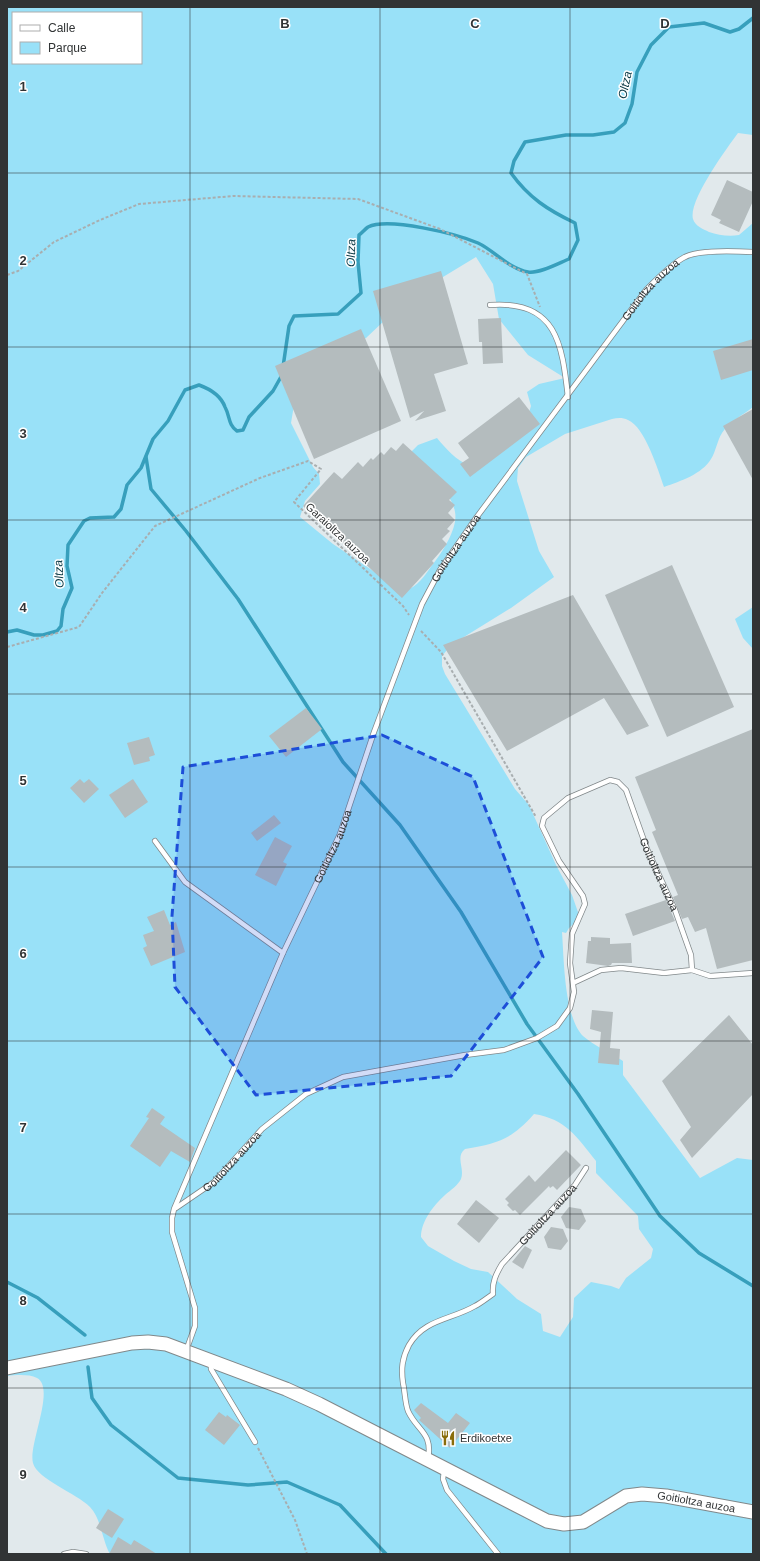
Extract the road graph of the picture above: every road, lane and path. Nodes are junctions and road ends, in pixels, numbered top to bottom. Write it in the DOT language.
graph roads {
  1 [pos="753,252"];
  2 [pos="7,275"];
  3 [pos="490,305"];
  4 [pos="545,321"];
  5 [pos="568,397"];
  6 [pos="414,625"];
  7 [pos="7,647"];
  8 [pos="542,826"];
  9 [pos="155,841"];
  10 [pos="283,953"];
  11 [pos="692,970"];
  12 [pos="753,973"];
  13 [pos="573,983"];
  14 [pos="586,1168"];
  15 [pos="174,1209"];
  16 [pos="186,1351"];
  17 [pos="210,1360"];
  18 [pos="7,1368"];
  19 [pos="255,1442"];
  20 [pos="428,1460"];
  21 [pos="444,1469"];
  22 [pos="753,1512"];
  23 [pos="64,1554"];
  24 [pos="86,1554"];
  25 [pos="307,1554"];
  26 [pos="498,1554"];
  1 -- 5 [label="lane, Goitioltza auzoa"];
  2 -- 4 [label="path"];
  3 -- 4 [label="lane"];
  4 -- 5 [label="lane"];
  5 -- 6 [label="lane, Goitioltza auzoa"];
  6 -- 7 [label="path, Garaioltza auzoa"];
  6 -- 8 [label="path, Garaioltza auzoa"];
  6 -- 10 [label="lane, Goitioltza auzoa"];
  8 -- 11 [label="lane, Goitioltza auzoa"];
  8 -- 13 [label="lane, Goitioltza auzoa"];
  9 -- 10 [label="lane"];
  10 -- 15 [label="lane, Goitioltza auzoa"];
  11 -- 12 [label="lane"];
  11 -- 13 [label="lane"];
  13 -- 15 [label="lane, Goitioltza auzoa"];
  14 -- 20 [label="lane, Goitioltza auzoa"];
  15 -- 16 [label="lane, Goitioltza auzoa"];
  16 -- 17 [label="street, Goitioltza auzoa"];
  16 -- 18 [label="street, Goitioltza auzoa"];
  17 -- 19 [label="lane"];
  17 -- 20 [label="street, Goitioltza auzoa"];
  19 -- 25 [label="path"];
  20 -- 21 [label="street, Goitioltza auzoa"];
  21 -- 22 [label="street, Goitioltza auzoa"];
  21 -- 26 [label="lane"];
  23 -- 24 [label="lane"];
}
